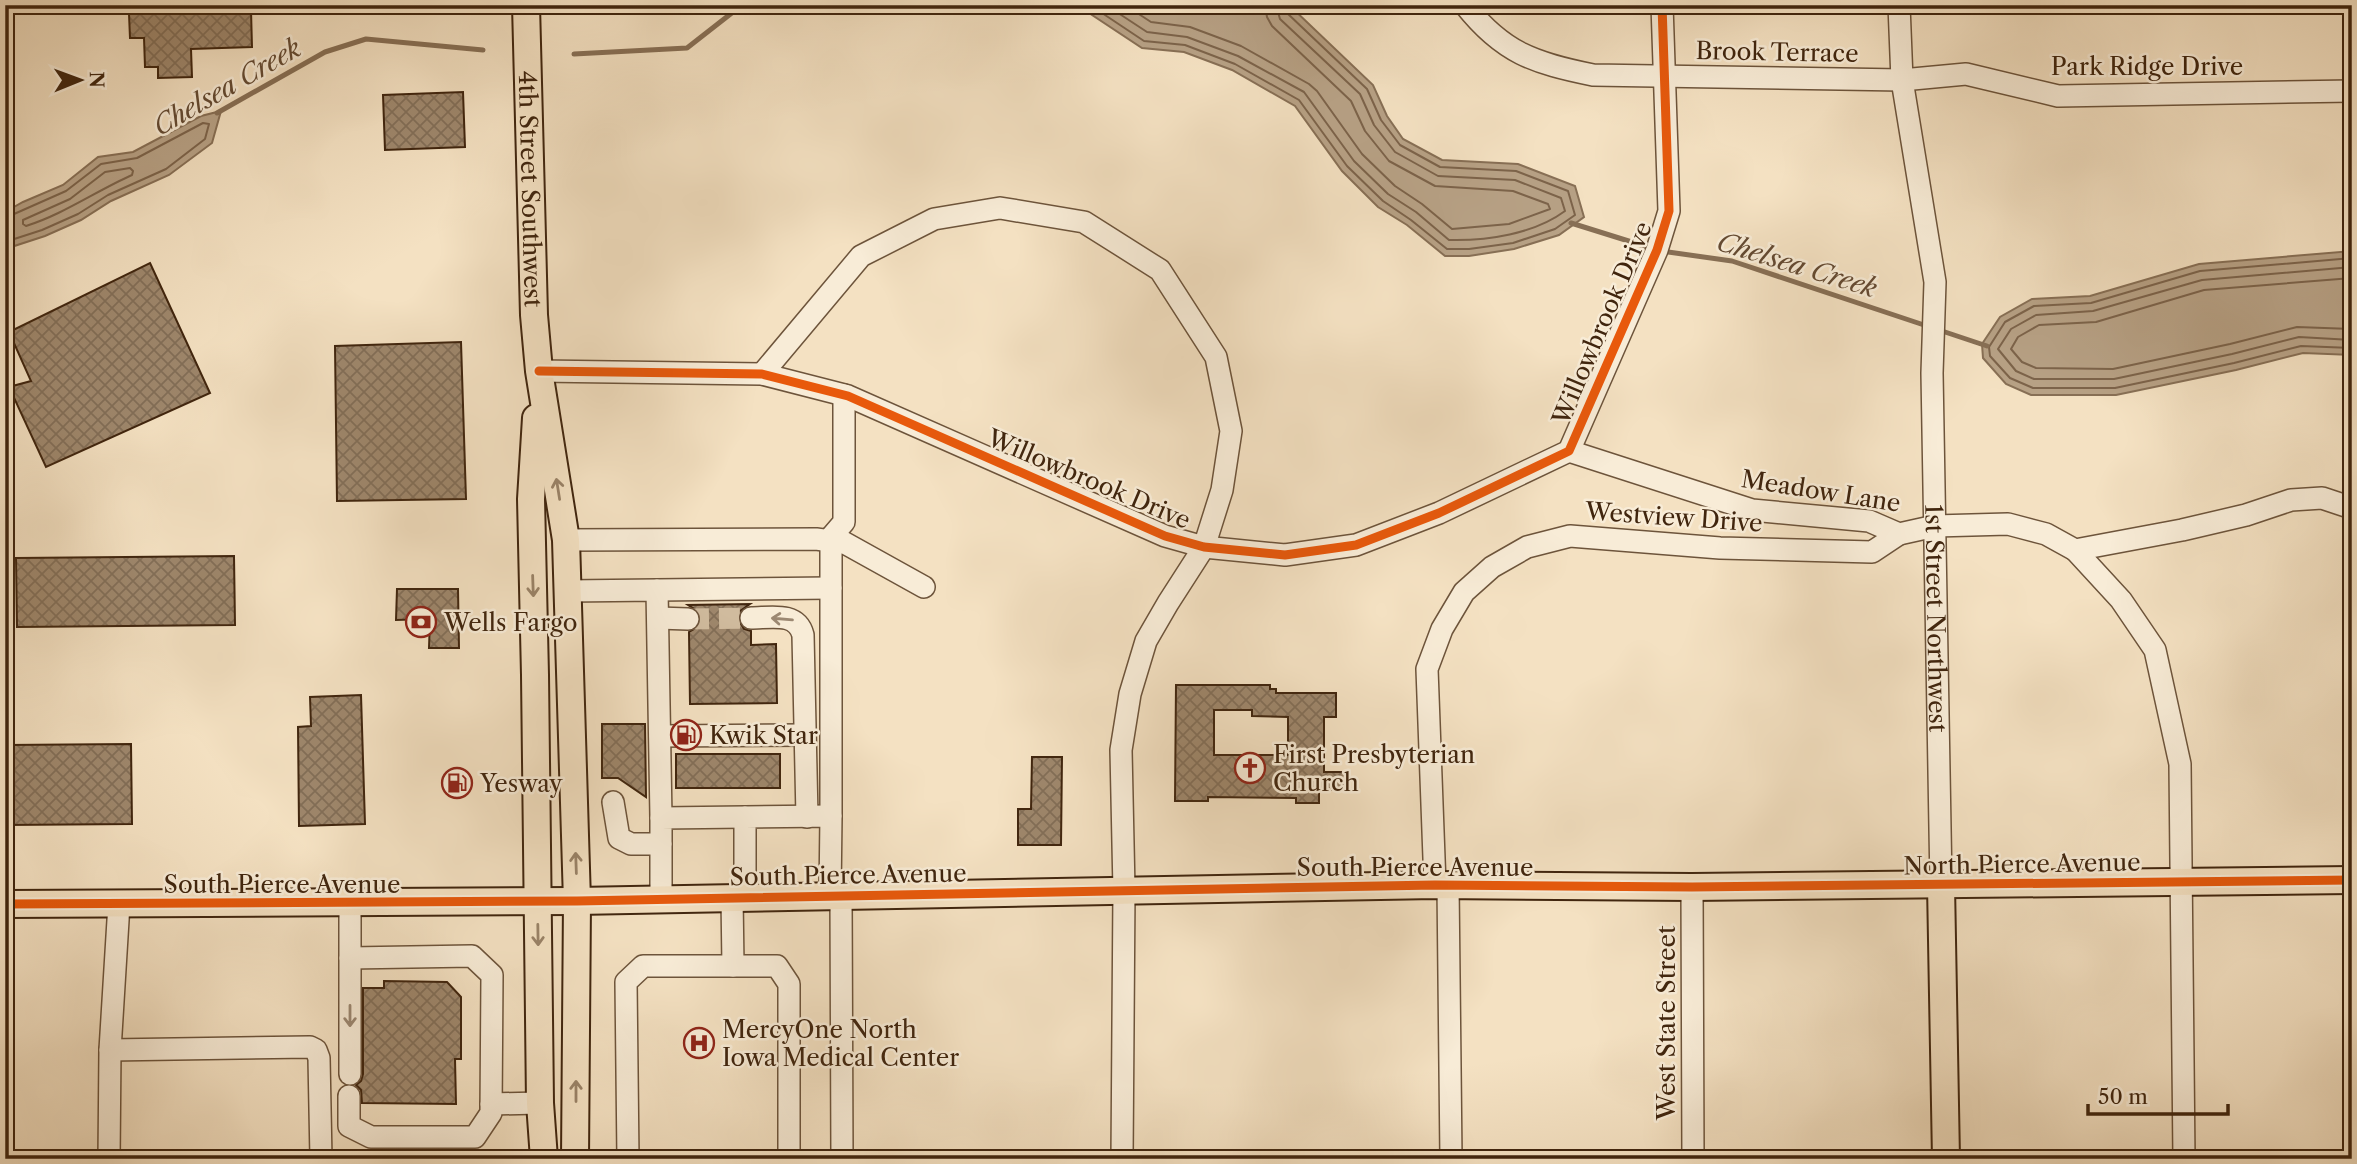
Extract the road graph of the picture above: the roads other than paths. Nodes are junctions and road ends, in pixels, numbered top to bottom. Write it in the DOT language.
graph roads {
  1 [pos="526,5"];
  2 [pos="1465,5"];
  3 [pos="1662,5"];
  4 [pos="1899,5"];
  5 [pos="1665,76"];
  6 [pos="1902,80"];
  7 [pos="2352,91"];
  8 [pos="539,370"];
  9 [pos="762,374"];
  10 [pos="844,395"];
  11 [pos="1569,451"];
  12 [pos="2352,508"];
  13 [pos="1935,526"];
  14 [pos="1899,534"];
  15 [pos="566,540"];
  16 [pos="831,541"];
  17 [pos="1205,547"];
  18 [pos="2075,550"];
  19 [pos="924,587"];
  20 [pos="831,588"];
  21 [pos="657,590"];
  22 [pos="568,591"];
  23 [pos="658,618"];
  24 [pos="751,618"];
  25 [pos="688,619"];
  26 [pos="660,736"];
  27 [pos="805,736"];
  28 [pos="613,802"];
  29 [pos="831,816"];
  30 [pos="745,817"];
  31 [pos="807,817"];
  32 [pos="661,818"];
  33 [pos="661,844"];
  34 [pos="2352,880"];
  35 [pos="2180,882"];
  36 [pos="1442,885"];
  37 [pos="1941,885"];
  38 [pos="1692,887"];
  39 [pos="1124,890"];
  40 [pos="836,895"];
  41 [pos="738,896"];
  42 [pos="661,898"];
  43 [pos="538,901"];
  44 [pos="577,901"];
  45 [pos="351,903"];
  46 [pos="5,904"];
  47 [pos="119,904"];
  48 [pos="350,958"];
  49 [pos="733,966"];
  50 [pos="110,1050"];
  51 [pos="350,1074"];
  52 [pos="349,1096"];
  53 [pos="540,1103"];
  54 [pos="491,1104"];
  55 [pos="109,1159"];
  56 [pos="321,1159"];
  57 [pos="544,1159"];
  58 [pos="575,1159"];
  59 [pos="628,1159"];
  60 [pos="789,1159"];
  61 [pos="842,1159"];
  62 [pos="1122,1159"];
  63 [pos="1451,1159"];
  64 [pos="1693,1159"];
  65 [pos="1946,1159"];
  66 [pos="2184,1159"];
  1 -- 8 [label="main road, 4th Street Southwest"];
  2 -- 5 [label="street, Brook Terrace"];
  3 -- 5 [label="street, Willowbrook Drive"];
  4 -- 6 [label="street, 1st Street Northwest"];
  5 -- 6 [label="street, Brook Terrace"];
  5 -- 11 [label="street, Willowbrook Drive"];
  6 -- 7 [label="street, Park Ridge Drive"];
  6 -- 13 [label="street, 1st Street Northwest"];
  8 -- 9 [label="street, Willowbrook Drive"];
  15 -- 8 [label="main road, 4th Street Southwest, one-way"];
  8 -- 43 [label="main road, 4th Street Southwest, one-way"];
  9 -- 10 [label="street, Willowbrook Drive"];
  9 -- 17 [label="street"];
  10 -- 16 [label="street"];
  10 -- 17 [label="street, Willowbrook Drive"];
  11 -- 14 [label="street, Meadow Lane"];
  11 -- 17 [label="street, Willowbrook Drive"];
  12 -- 18 [label="street"];
  13 -- 14 [label="street, Meadow Lane"];
  13 -- 18 [label="street, Meadow Lane"];
  13 -- 37 [label="street, 1st Street Northwest"];
  14 -- 36 [label="street, Westview Drive"];
  15 -- 16 [label="street"];
  15 -- 22 [label="main road, 4th Street Southwest"];
  16 -- 19 [label="street"];
  16 -- 20 [label="street"];
  17 -- 39 [label="street"];
  18 -- 35 [label="street, Meadow Lane"];
  20 -- 21 [label="street"];
  20 -- 29 [label="street"];
  21 -- 22 [label="street"];
  21 -- 23 [label="street"];
  44 -- 22 [label="main road, 4th Street Southwest, one-way"];
  23 -- 25 [label="street"];
  23 -- 26 [label="street"];
  27 -- 24 [label="street, one-way"];
  26 -- 27 [label="street"];
  26 -- 32 [label="street"];
  27 -- 31 [label="street"];
  28 -- 33 [label="street"];
  29 -- 31 [label="street"];
  29 -- 40 [label="street"];
  30 -- 31 [label="street"];
  30 -- 32 [label="street"];
  30 -- 41 [label="street"];
  32 -- 33 [label="street"];
  33 -- 42 [label="street"];
  34 -- 35 [label="main road, North Pierce Avenue"];
  35 -- 37 [label="main road, North Pierce Avenue"];
  35 -- 66 [label="street, Meadow Lane"];
  36 -- 38 [label="main road, South Pierce Avenue"];
  36 -- 39 [label="main road, South Pierce Avenue"];
  36 -- 63 [label="street, Westview Drive"];
  37 -- 38 [label="main road, North Pierce Avenue"];
  37 -- 65 [label="main road, 1st Street Northwest"];
  38 -- 64 [label="street, West State Street"];
  39 -- 40 [label="main road, South Pierce Avenue"];
  39 -- 62 [label="street"];
  40 -- 41 [label="main road, South Pierce Avenue"];
  40 -- 61 [label="street"];
  41 -- 42 [label="main road, South Pierce Avenue"];
  41 -- 49 [label="street"];
  42 -- 44 [label="main road, South Pierce Avenue"];
  43 -- 44 [label="main road, South Pierce Avenue"];
  43 -- 45 [label="main road, South Pierce Avenue"];
  43 -- 53 [label="main road, 4th Street Southwest, one-way"];
  58 -- 44 [label="main road, 4th Street Southwest, one-way"];
  45 -- 47 [label="main road, South Pierce Avenue"];
  45 -- 48 [label="street"];
  46 -- 47 [label="main road, South Pierce Avenue"];
  47 -- 50 [label="street"];
  48 -- 51 [label="street, one-way"];
  48 -- 54 [label="street"];
  49 -- 59 [label="street"];
  49 -- 60 [label="street"];
  50 -- 55 [label="street"];
  50 -- 56 [label="street"];
  52 -- 54 [label="street"];
  53 -- 54 [label="street"];
  53 -- 57 [label="main road, 4th Street Southwest"];
}
